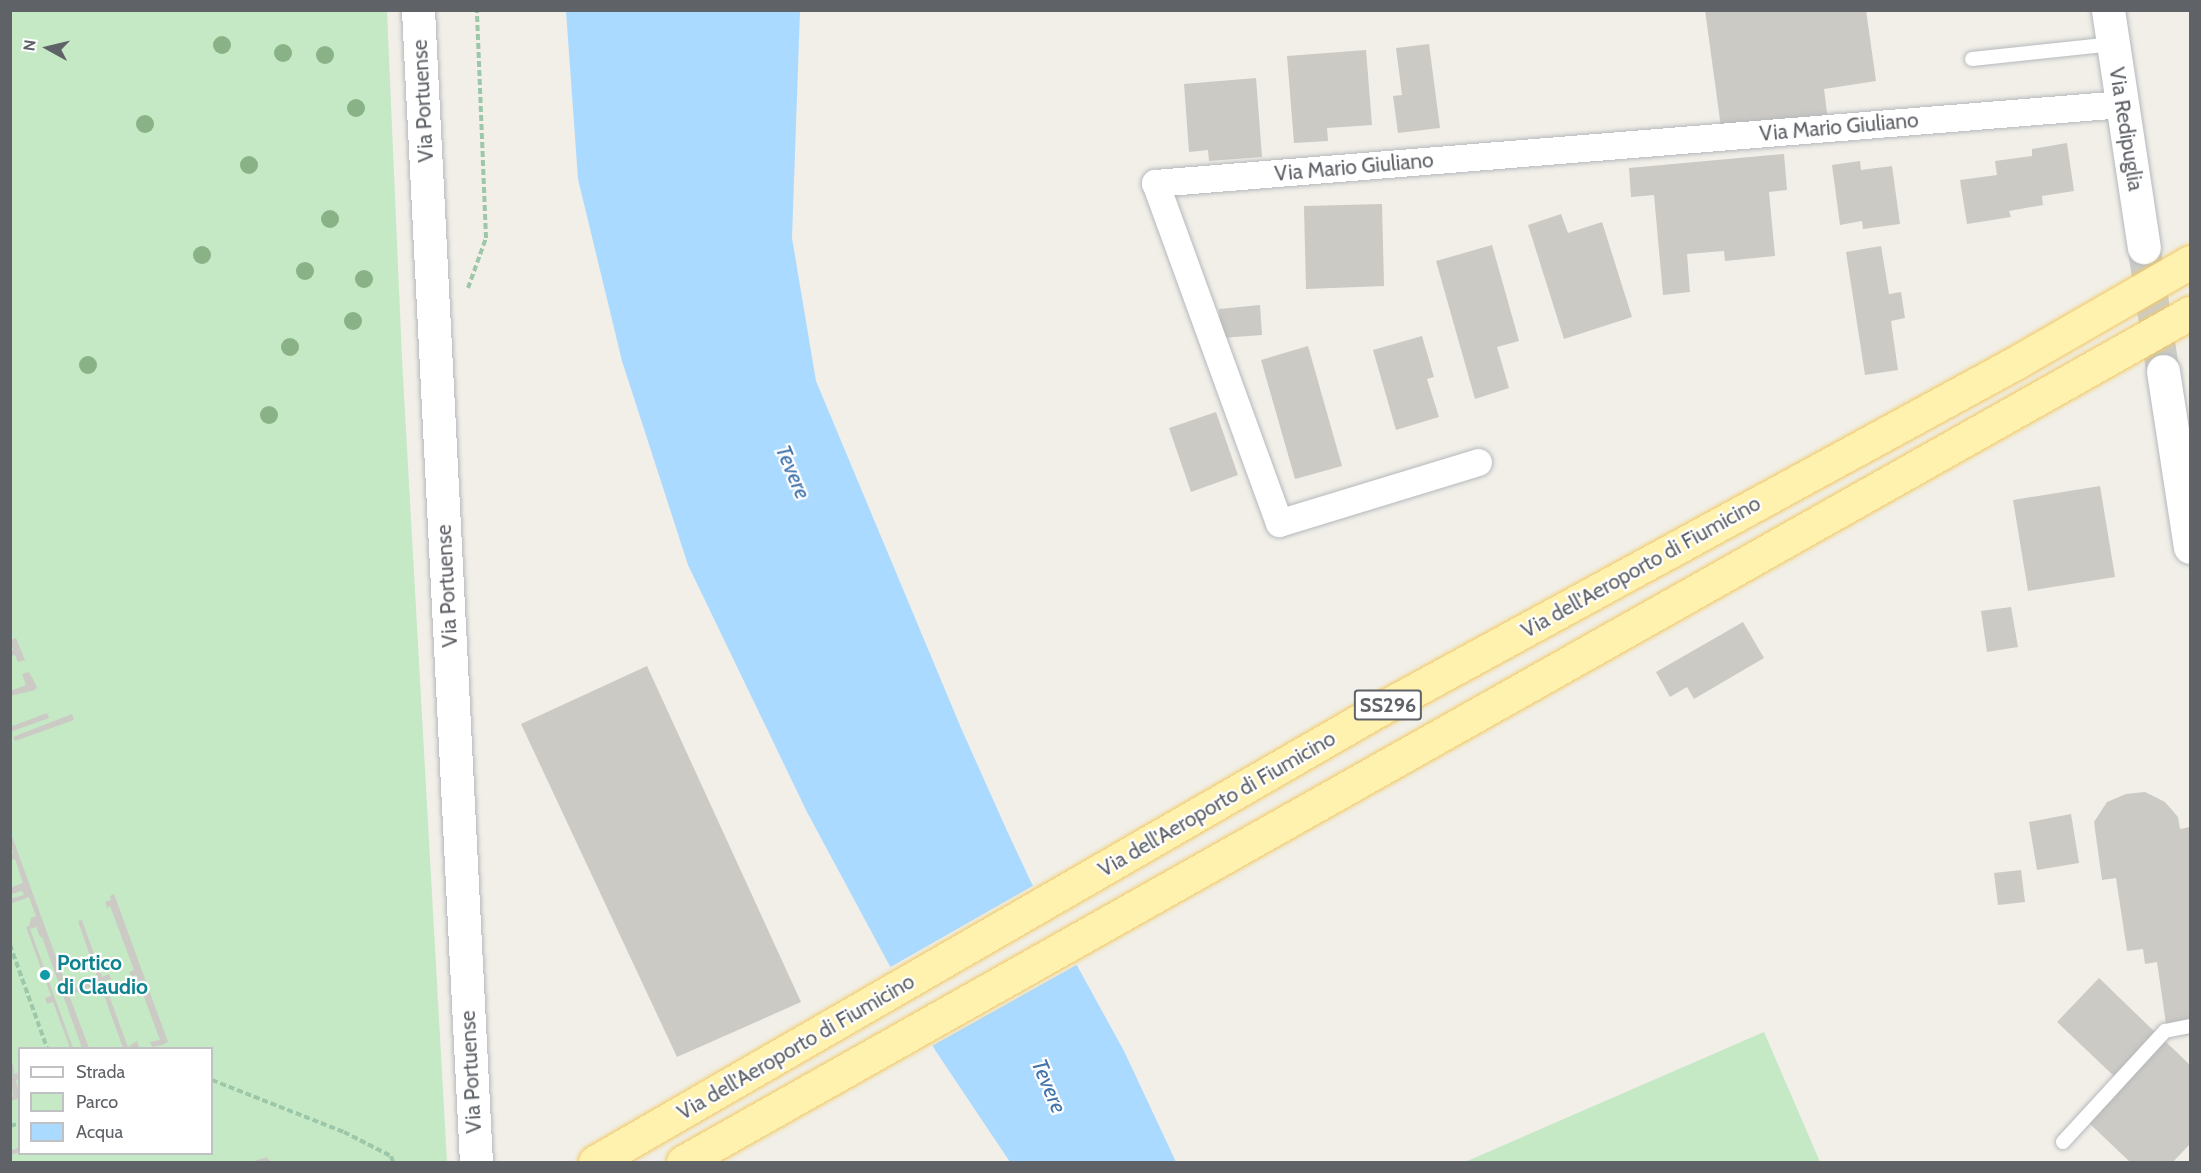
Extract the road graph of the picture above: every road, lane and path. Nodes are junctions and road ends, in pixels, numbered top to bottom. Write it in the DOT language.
graph roads {
  1 [pos="418,10"];
  2 [pos="477,10"];
  3 [pos="2108,10"];
  4 [pos="2113,44"];
  5 [pos="1972,59"];
  6 [pos="2122,104"];
  7 [pos="2144,247"];
  8 [pos="2190,262"];
  9 [pos="473,274"];
  10 [pos="2190,313"];
  11 [pos="2163,371"];
  12 [pos="1478,462"];
  13 [pos="2190,547"];
  14 [pos="10,945"];
  15 [pos="2190,1026"];
  16 [pos="46,1047"];
  17 [pos="213,1080"];
  18 [pos="2063,1142"];
  19 [pos="393,1162"];
  20 [pos="476,1162"];
  21 [pos="594,1162"];
  22 [pos="682,1162"];
  1 -- 20 [label="street, Via Portuense"];
  2 -- 9 [label="path"];
  3 -- 4 [label="street, Via Redipuglia"];
  4 -- 5 [label="lane"];
  4 -- 6 [label="street, Via Redipuglia"];
  6 -- 7 [label="street, Via Redipuglia"];
  6 -- 12 [label="street, Via Mario Giuliano"];
  8 -- 21 [label="main road, Via dell'Aeroporto di Fiumicino / SS296, bridge"];
  10 -- 22 [label="main road, Via dell'Aeroporto di Fiumicino / SS296, bridge"];
  11 -- 13 [label="street"];
  14 -- 16 [label="path"];
  15 -- 18 [label="lane"];
  17 -- 19 [label="path"];
}
